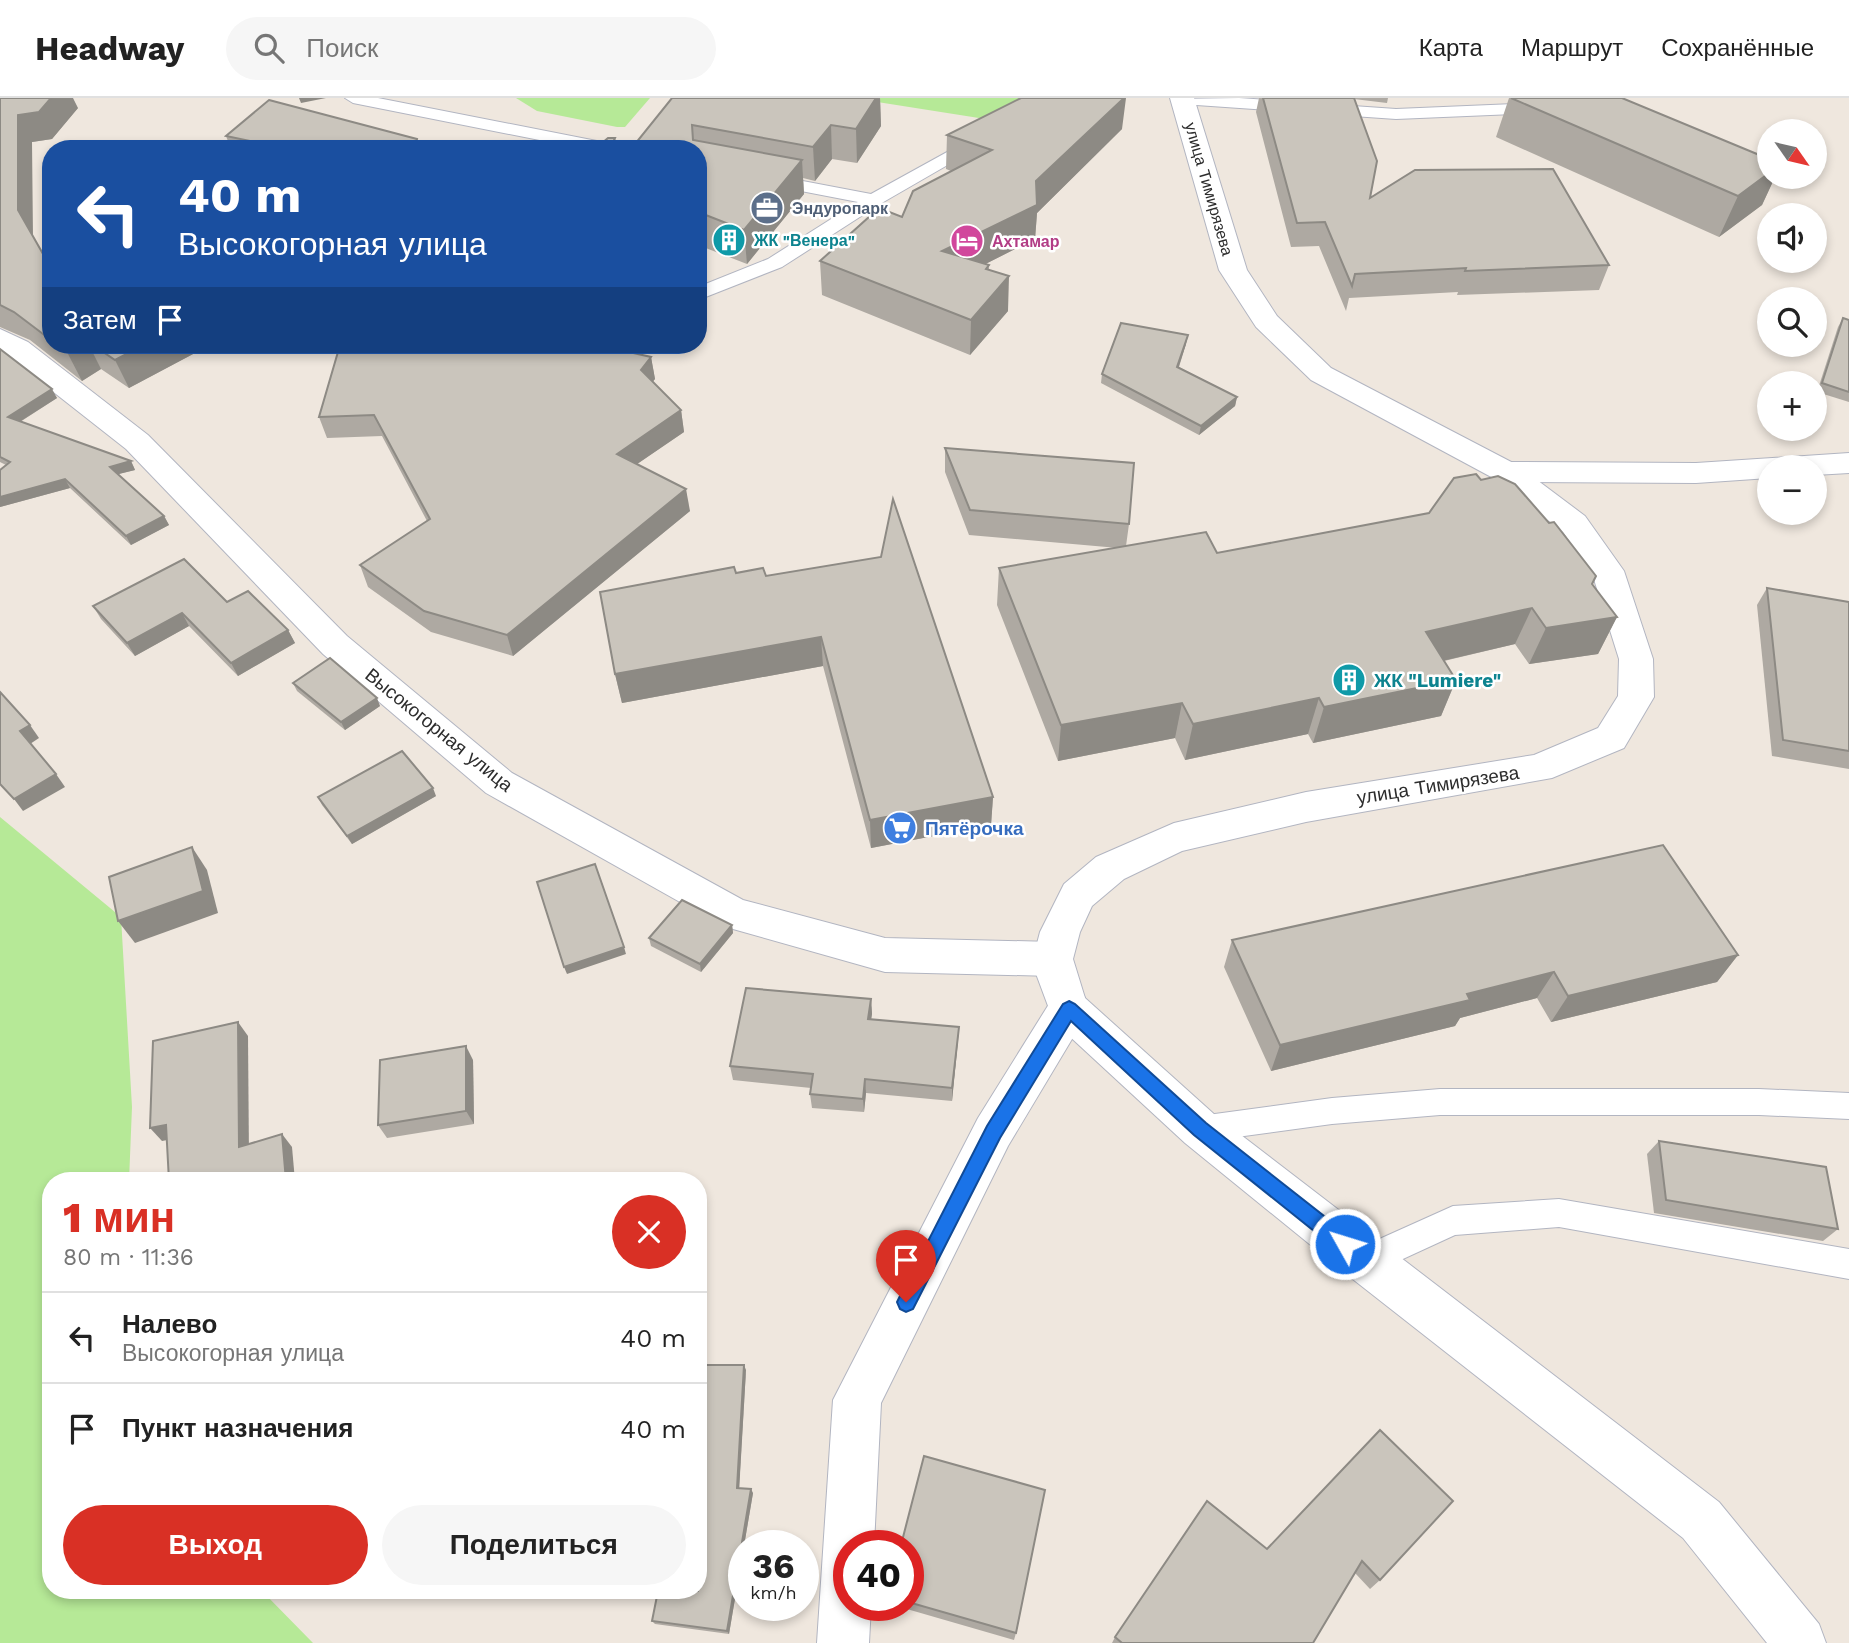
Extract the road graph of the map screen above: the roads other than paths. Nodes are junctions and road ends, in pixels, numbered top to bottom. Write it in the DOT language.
graph roads {
  1 [pos="353,98"];
  2 [pos="1182,98"];
  3 [pos="1558,107"];
  4 [pos="993,132"];
  5 [pos="566,140"];
  6 [pos="707,168"];
  7 [pos="874,200"];
  8 [pos="707,290"];
  9 [pos="0,338"];
  10 [pos="1849,463"];
  11 [pos="1827,464"];
  12 [pos="1757,469"];
  13 [pos="1506,472"];
  14 [pos="1053,958"];
  15 [pos="1069,1009"];
  16 [pos="1849,1106"];
  17 [pos="1200,1129"];
  18 [pos="1366,1261"];
  19 [pos="1849,1264"];
  20 [pos="842,1643"];
  21 [pos="1800,1643"];
  1 -- 5 [label="lane"];
  2 -- 3 [label="lane"];
  2 -- 13 [label="street, улица Тимирязева"];
  4 -- 7 [label="lane"];
  6 -- 7 [label="lane"];
  7 -- 8 [label="lane"];
  9 -- 14 [label="street, Высокогорная улица"];
  10 -- 11 [label="street"];
  12 -- 13 [label="street, улица Тимирязева"];
  13 -- 14 [label="street, улица Тимирязева"];
  14 -- 15 [label="street"];
  15 -- 17 [label="street"];
  15 -- 20 [label="street"];
  16 -- 17 [label="lane"];
  17 -- 18 [label="street"];
  18 -- 19 [label="lane"];
  18 -- 21 [label="street"];
}
